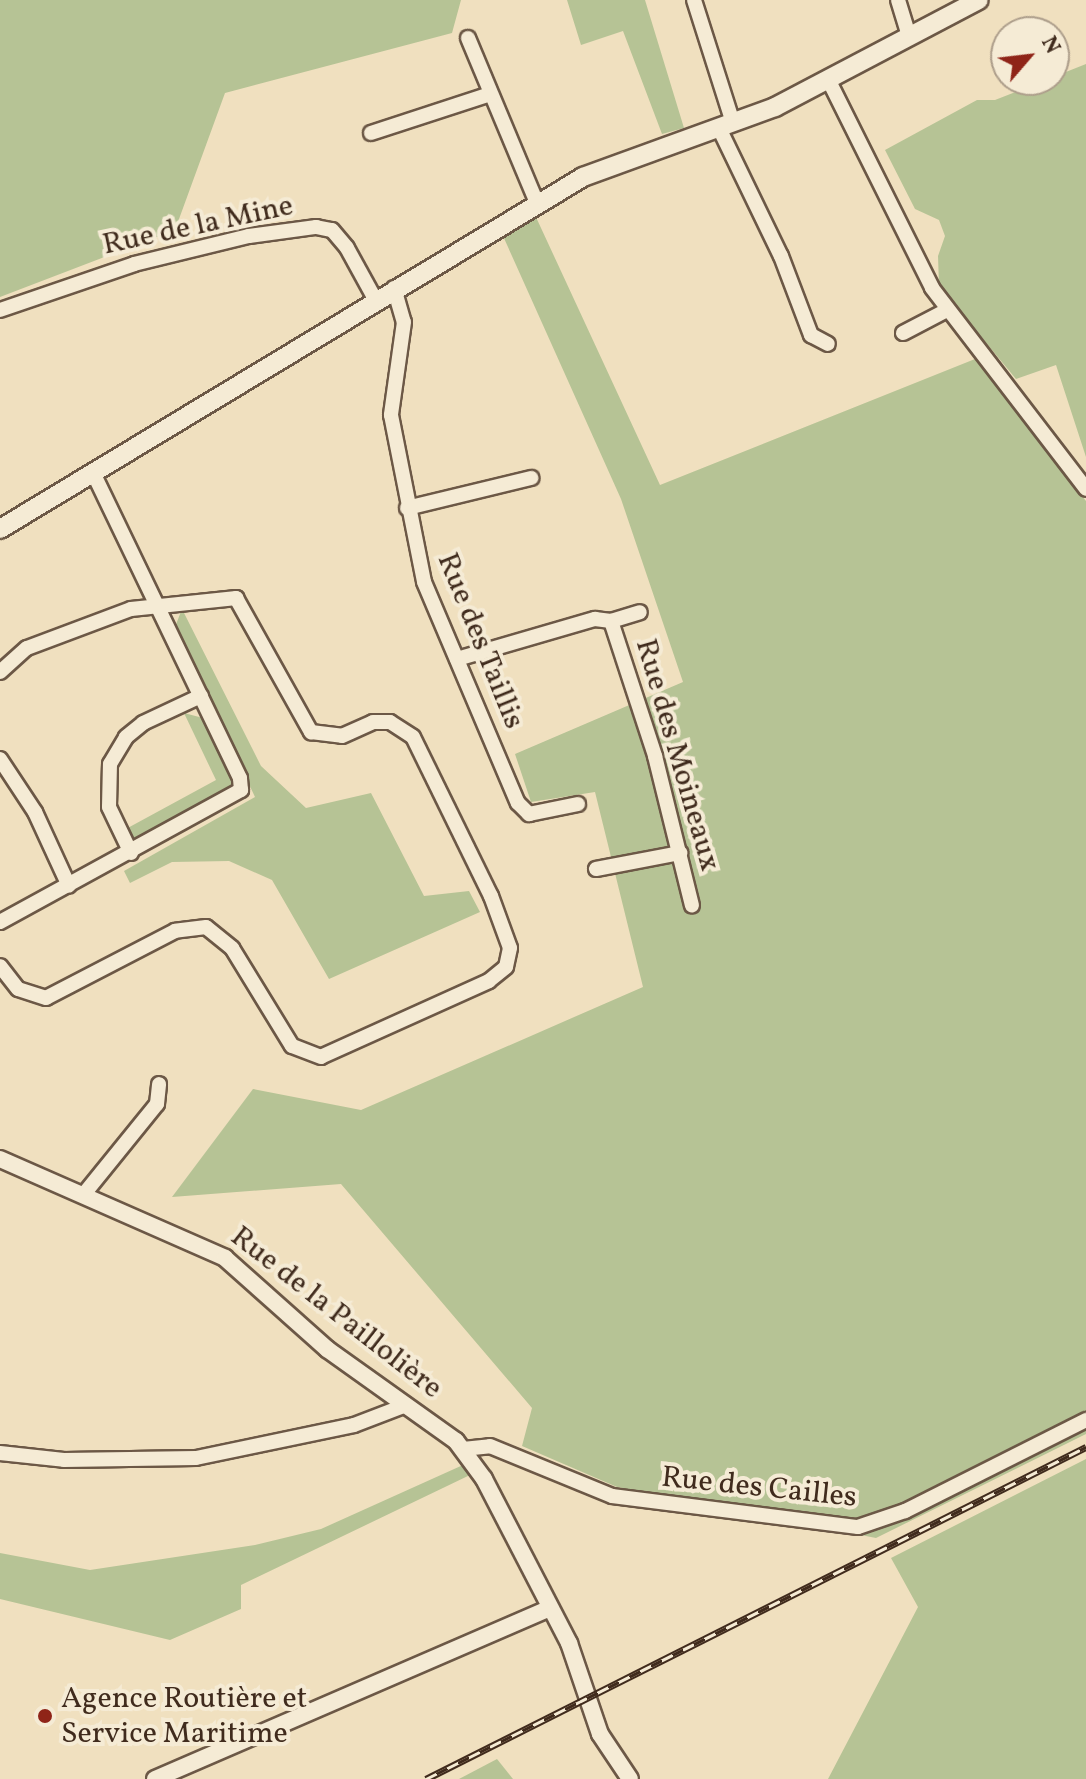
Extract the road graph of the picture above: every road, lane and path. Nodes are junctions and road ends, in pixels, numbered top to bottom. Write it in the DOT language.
graph roads {
  1 [pos="694,0"];
  2 [pos="898,0"];
  3 [pos="979,0"];
  4 [pos="909,35"];
  5 [pos="468,38"];
  6 [pos="829,81"];
  7 [pos="490,94"];
  8 [pos="726,125"];
  9 [pos="371,133"];
  10 [pos="537,203"];
  11 [pos="394,288"];
  12 [pos="375,299"];
  13 [pos="0,310"];
  14 [pos="947,310"];
  15 [pos="903,333"];
  16 [pos="828,344"];
  17 [pos="93,472"];
  18 [pos="531,478"];
  19 [pos="1086,489"];
  20 [pos="407,508"];
  21 [pos="0,529"];
  22 [pos="143,576"];
  23 [pos="182,600"];
  24 [pos="156,602"];
  25 [pos="135,608"];
  26 [pos="640,612"];
  27 [pos="611,621"];
  28 [pos="168,628"];
  29 [pos="457,659"];
  30 [pos="0,672"];
  31 [pos="201,696"];
  32 [pos="0,759"];
  33 [pos="578,804"];
  34 [pos="131,853"];
  35 [pos="680,853"];
  36 [pos="596,869"];
  37 [pos="69,886"];
  38 [pos="692,905"];
  39 [pos="0,922"];
  40 [pos="0,966"];
  41 [pos="159,1084"];
  42 [pos="0,1159"];
  43 [pos="84,1194"];
  44 [pos="406,1405"];
  45 [pos="1086,1420"];
  46 [pos="463,1449"];
  47 [pos="0,1453"];
  48 [pos="550,1608"];
  49 [pos="155,1779"];
  50 [pos="630,1779"];
  1 -- 8 [label="street"];
  2 -- 4 [label="street"];
  3 -- 4 [label="main road"];
  4 -- 6 [label="main road"];
  5 -- 7 [label="street"];
  6 -- 8 [label="main road"];
  6 -- 14 [label="street"];
  7 -- 9 [label="street"];
  7 -- 10 [label="street"];
  8 -- 10 [label="main road"];
  8 -- 16 [label="street"];
  10 -- 11 [label="main road"];
  11 -- 12 [label="main road"];
  11 -- 20 [label="street, Rue des Taillis"];
  12 -- 13 [label="street, Rue de la Mine"];
  12 -- 17 [label="main road"];
  14 -- 15 [label="street"];
  14 -- 19 [label="street"];
  17 -- 21 [label="main road"];
  17 -- 22 [label="street"];
  18 -- 20 [label="street"];
  20 -- 29 [label="street, Rue des Taillis"];
  22 -- 24 [label="street"];
  22 -- 25 [label="street"];
  23 -- 24 [label="street"];
  23 -- 28 [label="street"];
  23 -- 40 [label="street"];
  24 -- 25 [label="street"];
  24 -- 28 [label="street"];
  25 -- 30 [label="street"];
  26 -- 27 [label="street"];
  27 -- 29 [label="street"];
  27 -- 35 [label="street, Rue des Moineaux"];
  28 -- 31 [label="street"];
  29 -- 33 [label="street, Rue des Taillis"];
  31 -- 34 [label="street"];
  31 -- 34 [label="street"];
  32 -- 37 [label="street"];
  34 -- 37 [label="street"];
  35 -- 36 [label="street"];
  35 -- 38 [label="street, Rue des Moineaux"];
  37 -- 39 [label="street"];
  41 -- 43 [label="street"];
  42 -- 43 [label="street, Rue de la Paillolière"];
  43 -- 44 [label="street, Rue de la Paillolière"];
  44 -- 46 [label="street, Rue de la Paillolière"];
  44 -- 47 [label="street"];
  45 -- 46 [label="street, Rue des Cailles"];
  46 -- 48 [label="street, Rue de la Paillolière"];
  48 -- 49 [label="street"];
  48 -- 50 [label="street, Rue de la Paillolière"];
}
